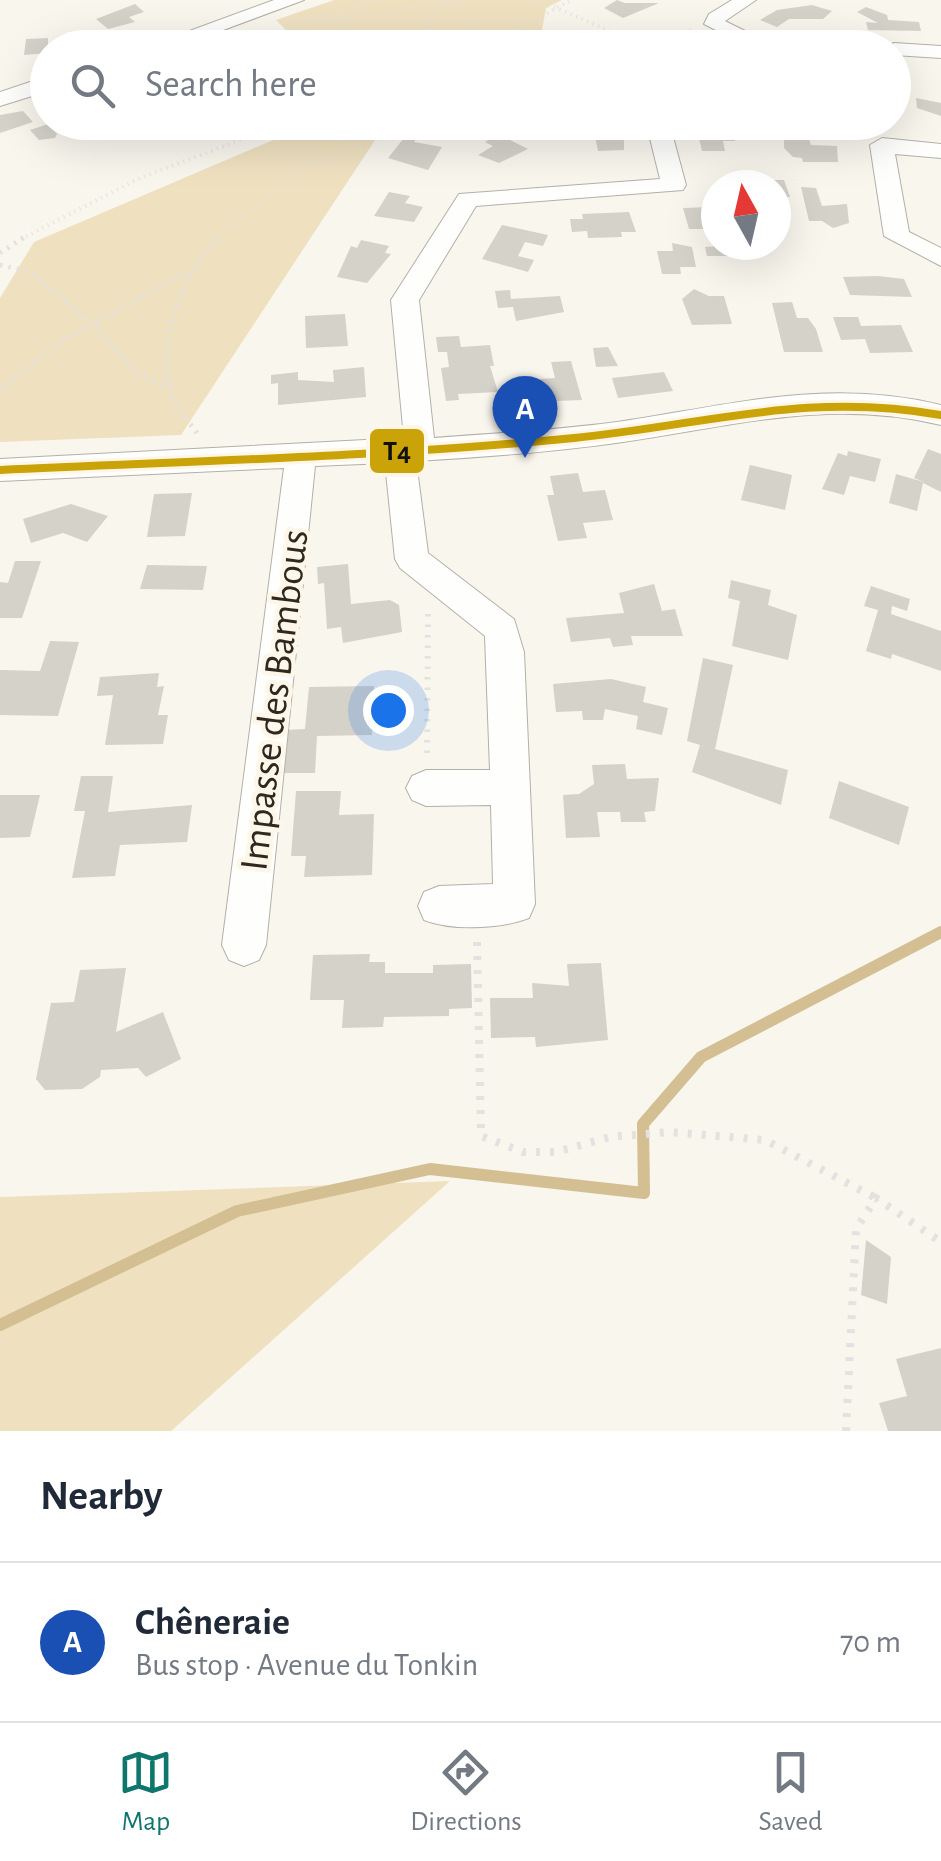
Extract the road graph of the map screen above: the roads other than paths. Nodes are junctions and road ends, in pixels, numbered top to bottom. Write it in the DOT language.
graph roads {
  1 [pos="294,0"];
  2 [pos="746,0"];
  3 [pos="206,30"];
  4 [pos="726,30"];
  5 [pos="911,50"];
  6 [pos="941,52"];
  7 [pos="30,89"];
  8 [pos="0,99"];
  9 [pos="662,140"];
  10 [pos="941,151"];
  11 [pos="941,258"];
  12 [pos="941,415"];
  13 [pos="410,448"];
  14 [pos="301,454"];
  15 [pos="0,470"];
  16 [pos="508,786"];
  17 [pos="426,788"];
  18 [pos="458,906"];
  19 [pos="244,945"];
  1 -- 3 [label="street"];
  2 -- 4 [label="street"];
  5 -- 6 [label="street"];
  7 -- 8 [label="street"];
  9 -- 13 [label="street"];
  10 -- 11 [label="street"];
  12 -- 13 [label="street"];
  13 -- 14 [label="street"];
  13 -- 16 [label="street"];
  14 -- 15 [label="street"];
  14 -- 19 [label="street, Impasse des Bambous"];
  16 -- 17 [label="street"];
  16 -- 18 [label="street"];
}
